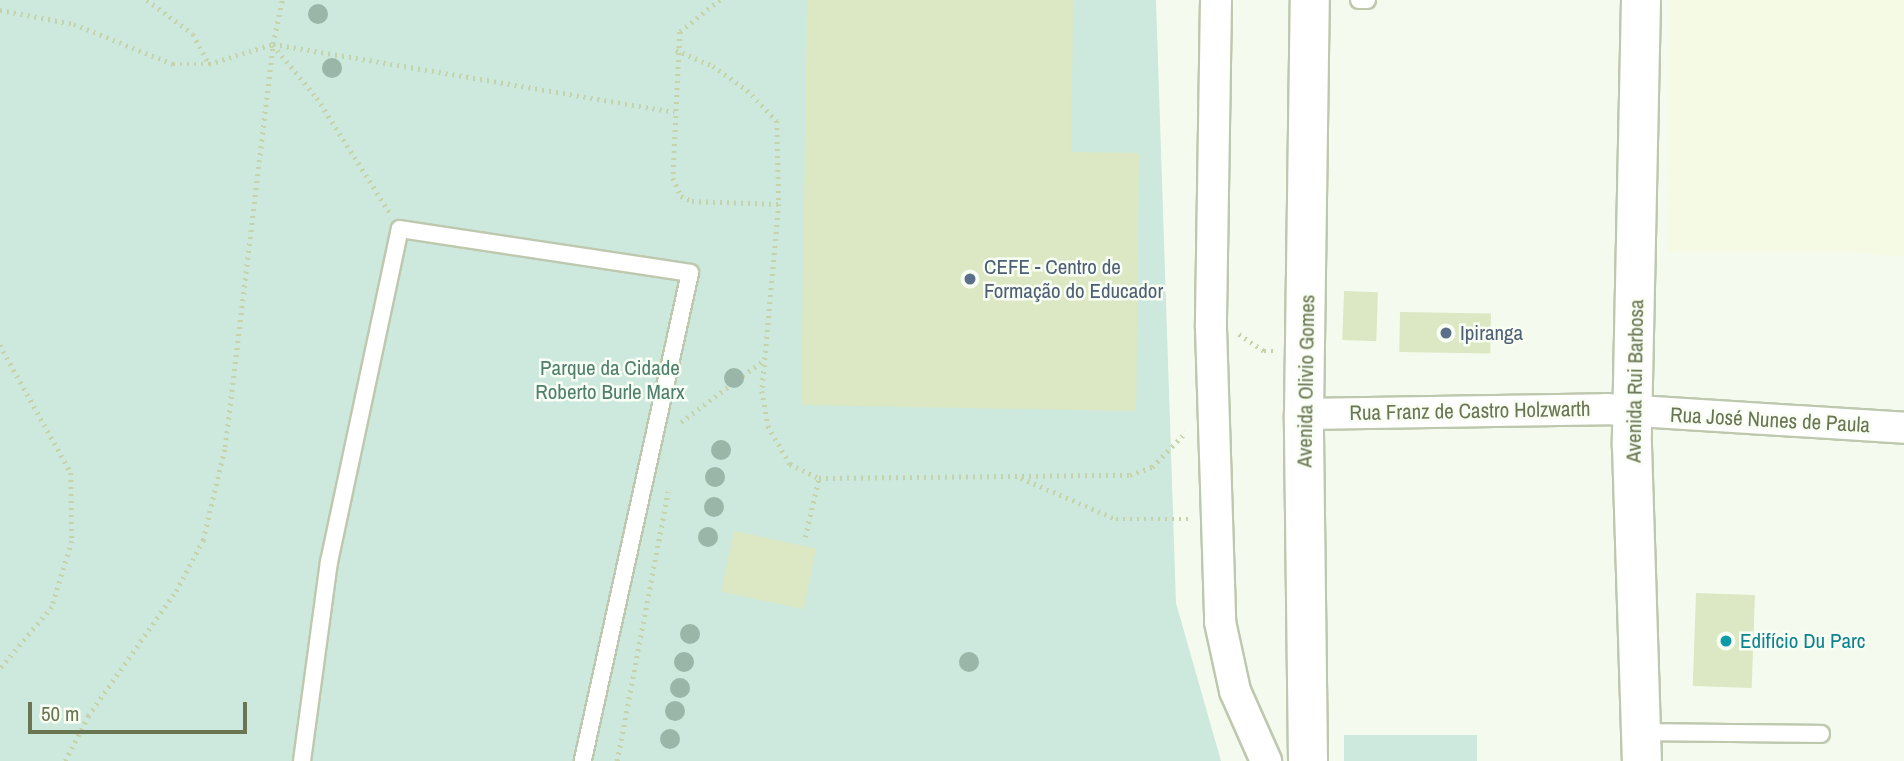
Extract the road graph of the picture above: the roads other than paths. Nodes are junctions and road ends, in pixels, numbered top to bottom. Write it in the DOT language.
graph roads {
  1 [pos="1216,0"];
  2 [pos="1310,0"];
  3 [pos="1359,0"];
  4 [pos="1367,0"];
  5 [pos="1641,0"];
  6 [pos="1635,412"];
  7 [pos="1304,414"];
  8 [pos="1904,428"];
  9 [pos="1821,734"];
  10 [pos="1642,746"];
  11 [pos="302,761"];
  12 [pos="583,761"];
  13 [pos="1266,761"];
  14 [pos="1308,761"];
  1 -- 13 [label="street"];
  2 -- 7 [label="main road, Avenida Olivio Gomes"];
  3 -- 4 [label="lane"];
  5 -- 6 [label="main road, Avenida Rui Barbosa"];
  6 -- 7 [label="street, Rua Franz de Castro Holzwarth"];
  6 -- 8 [label="street, Rua José Nunes de Paula"];
  6 -- 10 [label="main road, Avenida Rui Barbosa"];
  7 -- 14 [label="main road, Avenida Olivio Gomes"];
  9 -- 10 [label="lane"];
  11 -- 12 [label="lane"];
}
